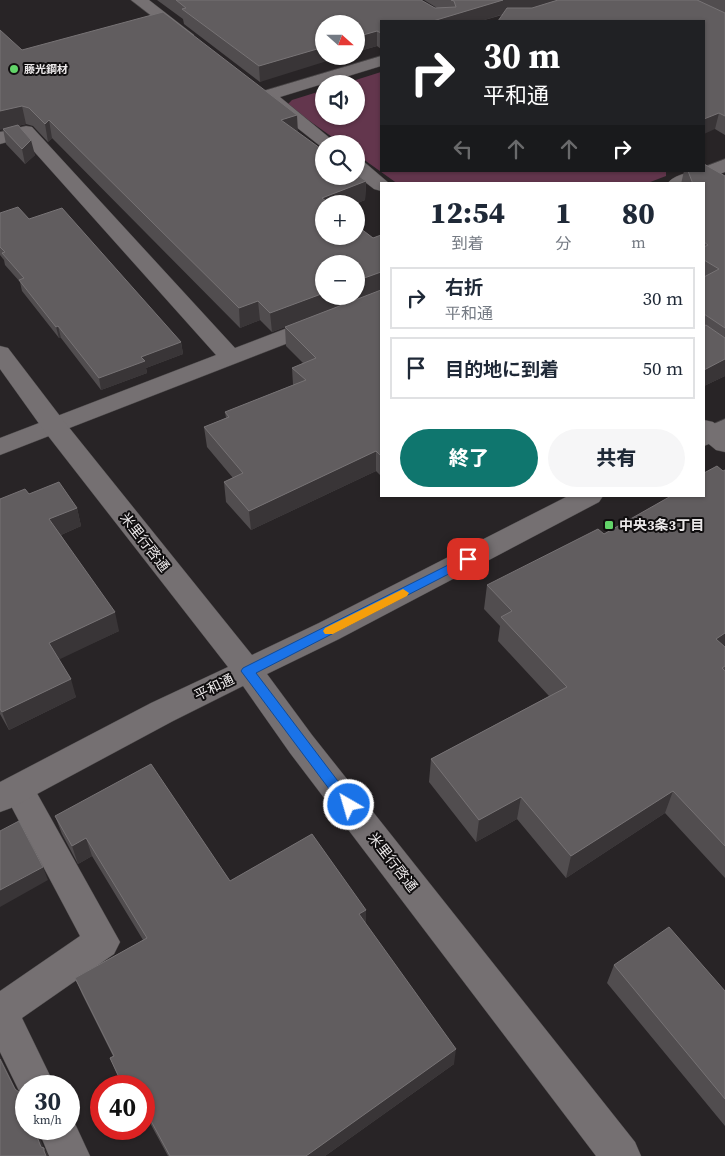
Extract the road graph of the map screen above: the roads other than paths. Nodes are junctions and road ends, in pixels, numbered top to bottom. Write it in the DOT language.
graph roads {
  1 [pos="138,0"];
  2 [pos="202,48"];
  3 [pos="380,61"];
  4 [pos="250,84"];
  5 [pos="266,96"];
  6 [pos="316,135"];
  7 [pos="0,138"];
  8 [pos="725,165"];
  9 [pos="705,170"];
  10 [pos="365,172"];
  11 [pos="692,174"];
  12 [pos="679,182"];
  13 [pos="380,184"];
  14 [pos="380,299"];
  15 [pos="0,354"];
  16 [pos="231,357"];
  17 [pos="54,426"];
  18 [pos="0,447"];
  19 [pos="588,497"];
  20 [pos="248,671"];
  21 [pos="9,793"];
  22 [pos="31,1075"];
  23 [pos="62,1140"];
  24 [pos="70,1156"];
  25 [pos="621,1156"];
  1 -- 2 [label="street"];
  3 -- 5 [label="street"];
  4 -- 5 [label="street"];
  5 -- 6 [label="street"];
  7 -- 16 [label="street"];
  8 -- 9 [label="street"];
  10 -- 13 [label="street"];
  11 -- 12 [label="street"];
  14 -- 16 [label="street"];
  15 -- 17 [label="street, 米里行啓通"];
  16 -- 17 [label="street"];
  17 -- 18 [label="street"];
  17 -- 20 [label="street, 米里行啓通"];
  19 -- 20 [label="street, 平和通"];
  20 -- 21 [label="street, 平和通"];
  20 -- 25 [label="street, 米里行啓通"];
  21 -- 22 [label="street"];
  23 -- 24 [label="street"];
}
